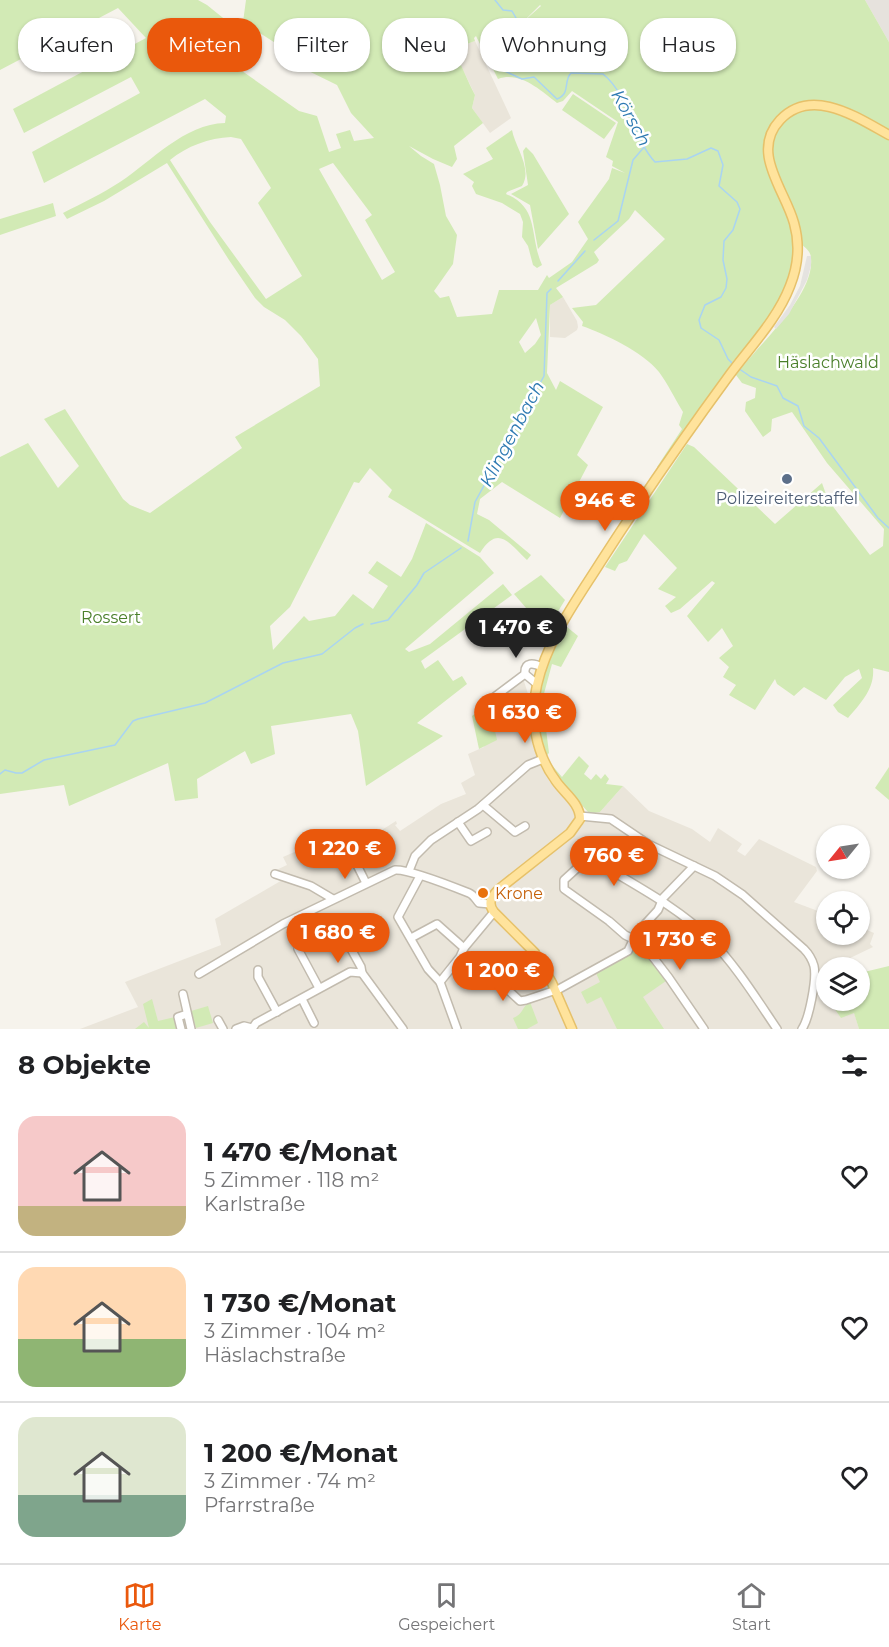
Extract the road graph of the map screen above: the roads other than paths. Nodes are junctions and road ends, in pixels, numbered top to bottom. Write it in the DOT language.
graph roads {
  1 [pos="889,135"];
  2 [pos="542,667"];
  3 [pos="525,674"];
  4 [pos="537,684"];
  5 [pos="489,701"];
  6 [pos="543,759"];
  7 [pos="483,805"];
  8 [pos="580,816"];
  9 [pos="458,822"];
  10 [pos="525,826"];
  11 [pos="487,832"];
  12 [pos="356,842"];
  13 [pos="694,866"];
  14 [pos="409,871"];
  15 [pos="275,874"];
  16 [pos="420,876"];
  17 [pos="366,883"];
  18 [pos="333,899"];
  19 [pos="662,902"];
  20 [pos="492,908"];
  21 [pos="338,925"];
  22 [pos="411,938"];
  23 [pos="633,939"];
  24 [pos="298,949"];
  25 [pos="463,951"];
  26 [pos="258,970"];
  27 [pos="362,973"];
  28 [pos="200,974"];
  29 [pos="441,982"];
  30 [pos="319,988"];
  31 [pos="555,990"];
  32 [pos="183,994"];
  33 [pos="302,999"];
  34 [pos="277,1012"];
  35 [pos="187,1014"];
  36 [pos="218,1020"];
  37 [pos="314,1023"];
  38 [pos="181,1029"];
  39 [pos="191,1029"];
  40 [pos="223,1029"];
  41 [pos="236,1029"];
  42 [pos="252,1029"];
  43 [pos="403,1029"];
  44 [pos="457,1029"];
  45 [pos="572,1029"];
  46 [pos="704,1029"];
  47 [pos="777,1029"];
  48 [pos="802,1029"];
  1 -- 2 [label="main road"];
  2 -- 3 [label="street"];
  2 -- 4 [label="main road"];
  3 -- 4 [label="street"];
  3 -- 5 [label="street"];
  4 -- 6 [label="main road"];
  6 -- 7 [label="street"];
  6 -- 8 [label="main road"];
  7 -- 9 [label="street"];
  7 -- 10 [label="street"];
  8 -- 13 [label="street"];
  8 -- 20 [label="main road"];
  9 -- 11 [label="street"];
  9 -- 14 [label="street"];
  12 -- 17 [label="street"];
  13 -- 19 [label="street"];
  13 -- 48 [label="street"];
  14 -- 16 [label="street"];
  14 -- 17 [label="street"];
  15 -- 18 [label="street"];
  16 -- 20 [label="street"];
  16 -- 22 [label="street"];
  17 -- 18 [label="street"];
  18 -- 28 [label="street"];
  19 -- 23 [label="street"];
  19 -- 23 [label="street"];
  19 -- 47 [label="street"];
  20 -- 25 [label="street"];
  20 -- 31 [label="main road"];
  21 -- 27 [label="street"];
  22 -- 25 [label="street"];
  22 -- 29 [label="street"];
  23 -- 31 [label="street"];
  23 -- 46 [label="street"];
  24 -- 30 [label="street"];
  25 -- 29 [label="street"];
  25 -- 31 [label="street"];
  26 -- 34 [label="street"];
  27 -- 30 [label="street"];
  27 -- 43 [label="street"];
  29 -- 44 [label="street"];
  30 -- 33 [label="street"];
  31 -- 45 [label="main road"];
  32 -- 35 [label="street"];
  33 -- 34 [label="street"];
  33 -- 37 [label="street"];
  34 -- 42 [label="street"];
  35 -- 38 [label="street"];
  35 -- 39 [label="street"];
  36 -- 40 [label="street"];
  41 -- 42 [label="street"];
}
